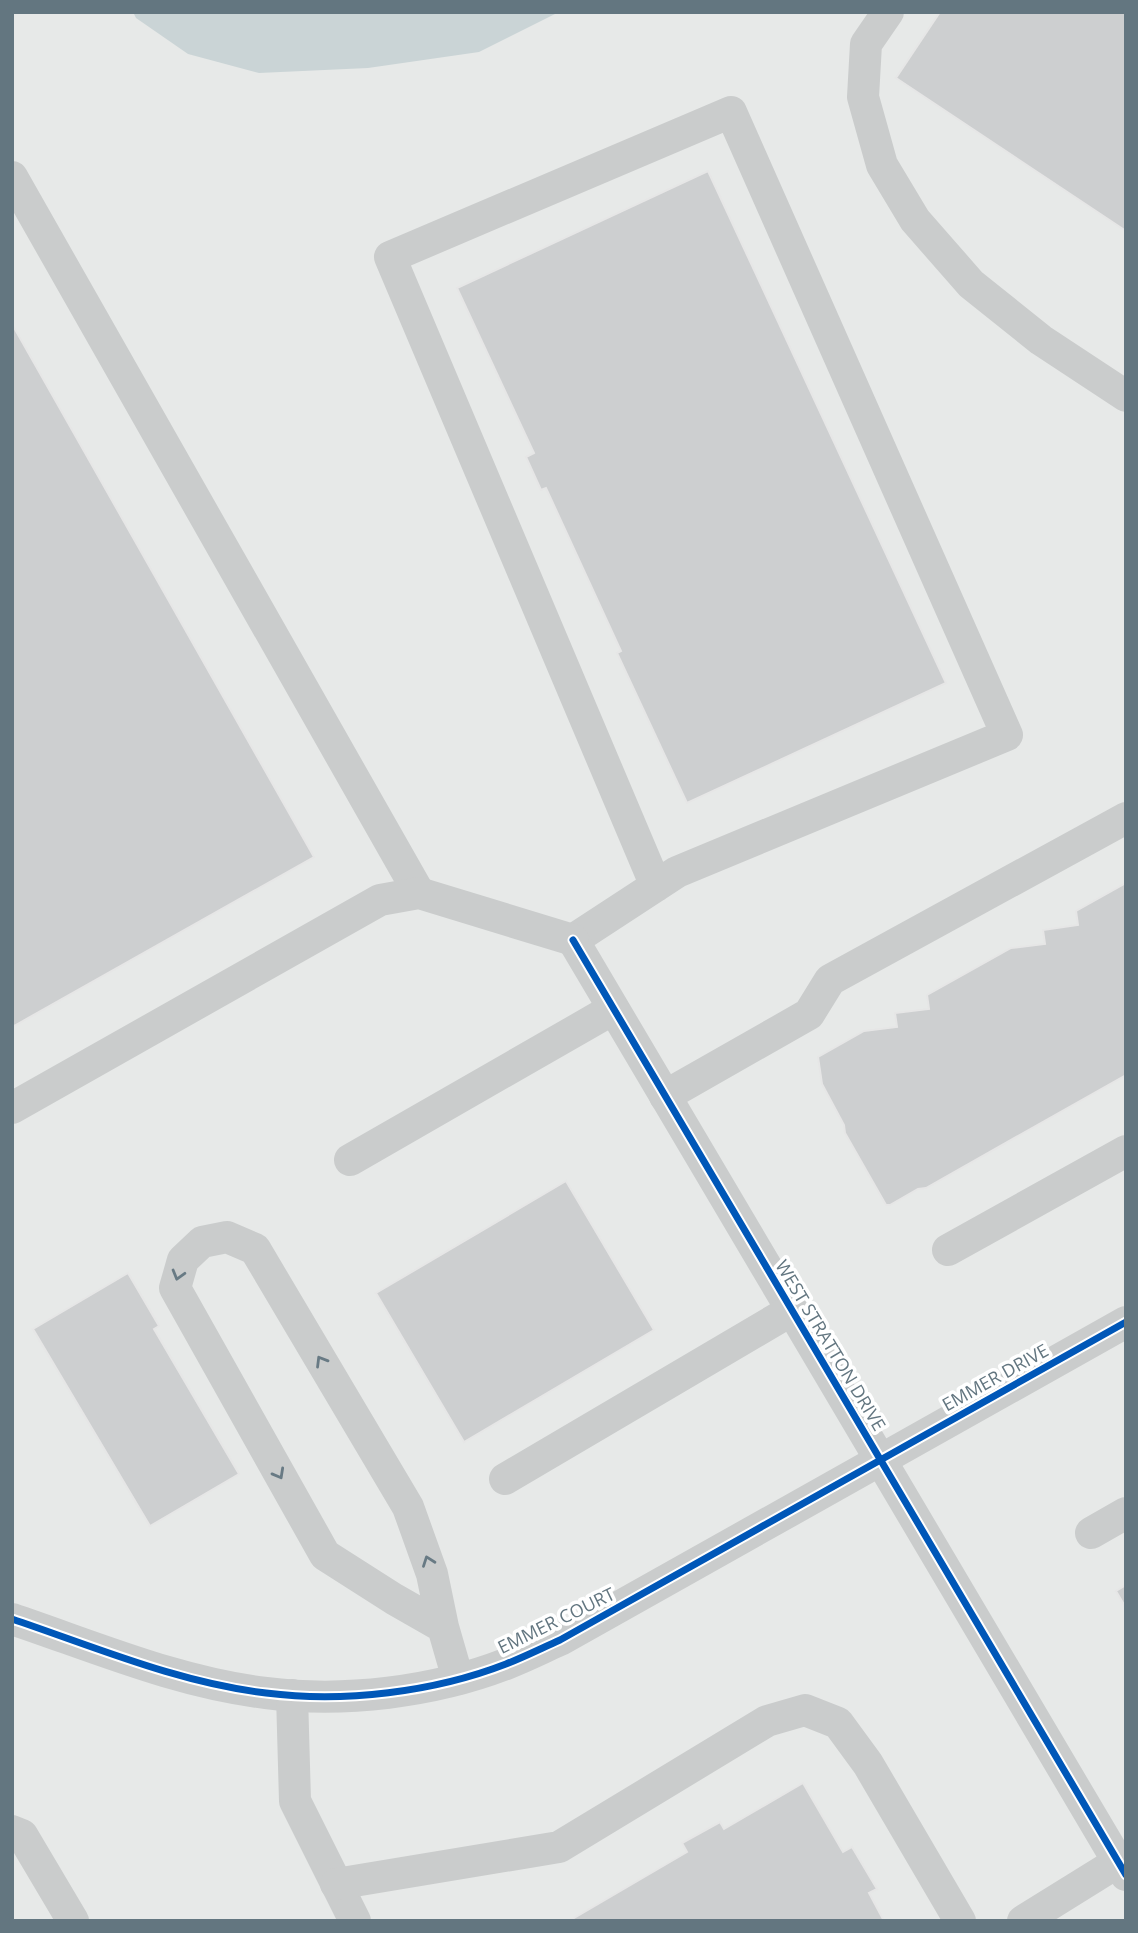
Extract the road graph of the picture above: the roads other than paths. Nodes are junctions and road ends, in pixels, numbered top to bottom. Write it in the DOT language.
graph roads {
  1 [pos="888,12"];
  2 [pos="12,177"];
  3 [pos="1126,396"];
  4 [pos="1126,818"];
  5 [pos="656,886"];
  6 [pos="419,893"];
  7 [pos="573,940"];
  8 [pos="613,1009"];
  9 [pos="665,1096"];
  10 [pos="12,1108"];
  11 [pos="1126,1151"];
  12 [pos="350,1160"];
  13 [pos="948,1250"];
  14 [pos="792,1310"];
  15 [pos="1126,1322"];
  16 [pos="881,1460"];
  17 [pos="505,1479"];
  18 [pos="1126,1513"];
  19 [pos="1091,1533"];
  20 [pos="12,1619"];
  21 [pos="443,1627"];
  22 [pos="458,1679"];
  23 [pos="292,1695"];
  24 [pos="12,1831"];
  25 [pos="1122,1868"];
  26 [pos="336,1884"];
  27 [pos="73,1921"];
  28 [pos="355,1921"];
  29 [pos="960,1921"];
  30 [pos="1023,1921"];
  1 -- 3 [label="street"];
  2 -- 6 [label="street"];
  4 -- 9 [label="street"];
  5 -- 5 [label="street"];
  5 -- 7 [label="street"];
  6 -- 7 [label="street"];
  6 -- 10 [label="street"];
  7 -- 8 [label="street, WEST STRATTON DRIVE"];
  8 -- 9 [label="street, WEST STRATTON DRIVE"];
  8 -- 12 [label="street"];
  9 -- 14 [label="street, WEST STRATTON DRIVE"];
  11 -- 13 [label="street"];
  14 -- 16 [label="street, WEST STRATTON DRIVE"];
  14 -- 17 [label="street"];
  15 -- 16 [label="street, EMMER DRIVE"];
  16 -- 22 [label="street, EMMER COURT"];
  16 -- 25 [label="street, WEST STRATTON DRIVE"];
  18 -- 19 [label="street"];
  20 -- 23 [label="street, EMMER COURT"];
  21 -- 21 [label="street, one-way"];
  21 -- 22 [label="street"];
  22 -- 23 [label="street, EMMER COURT"];
  23 -- 26 [label="street"];
  24 -- 27 [label="street"];
  25 -- 30 [label="street"];
  26 -- 28 [label="street"];
  26 -- 29 [label="street"];
}
